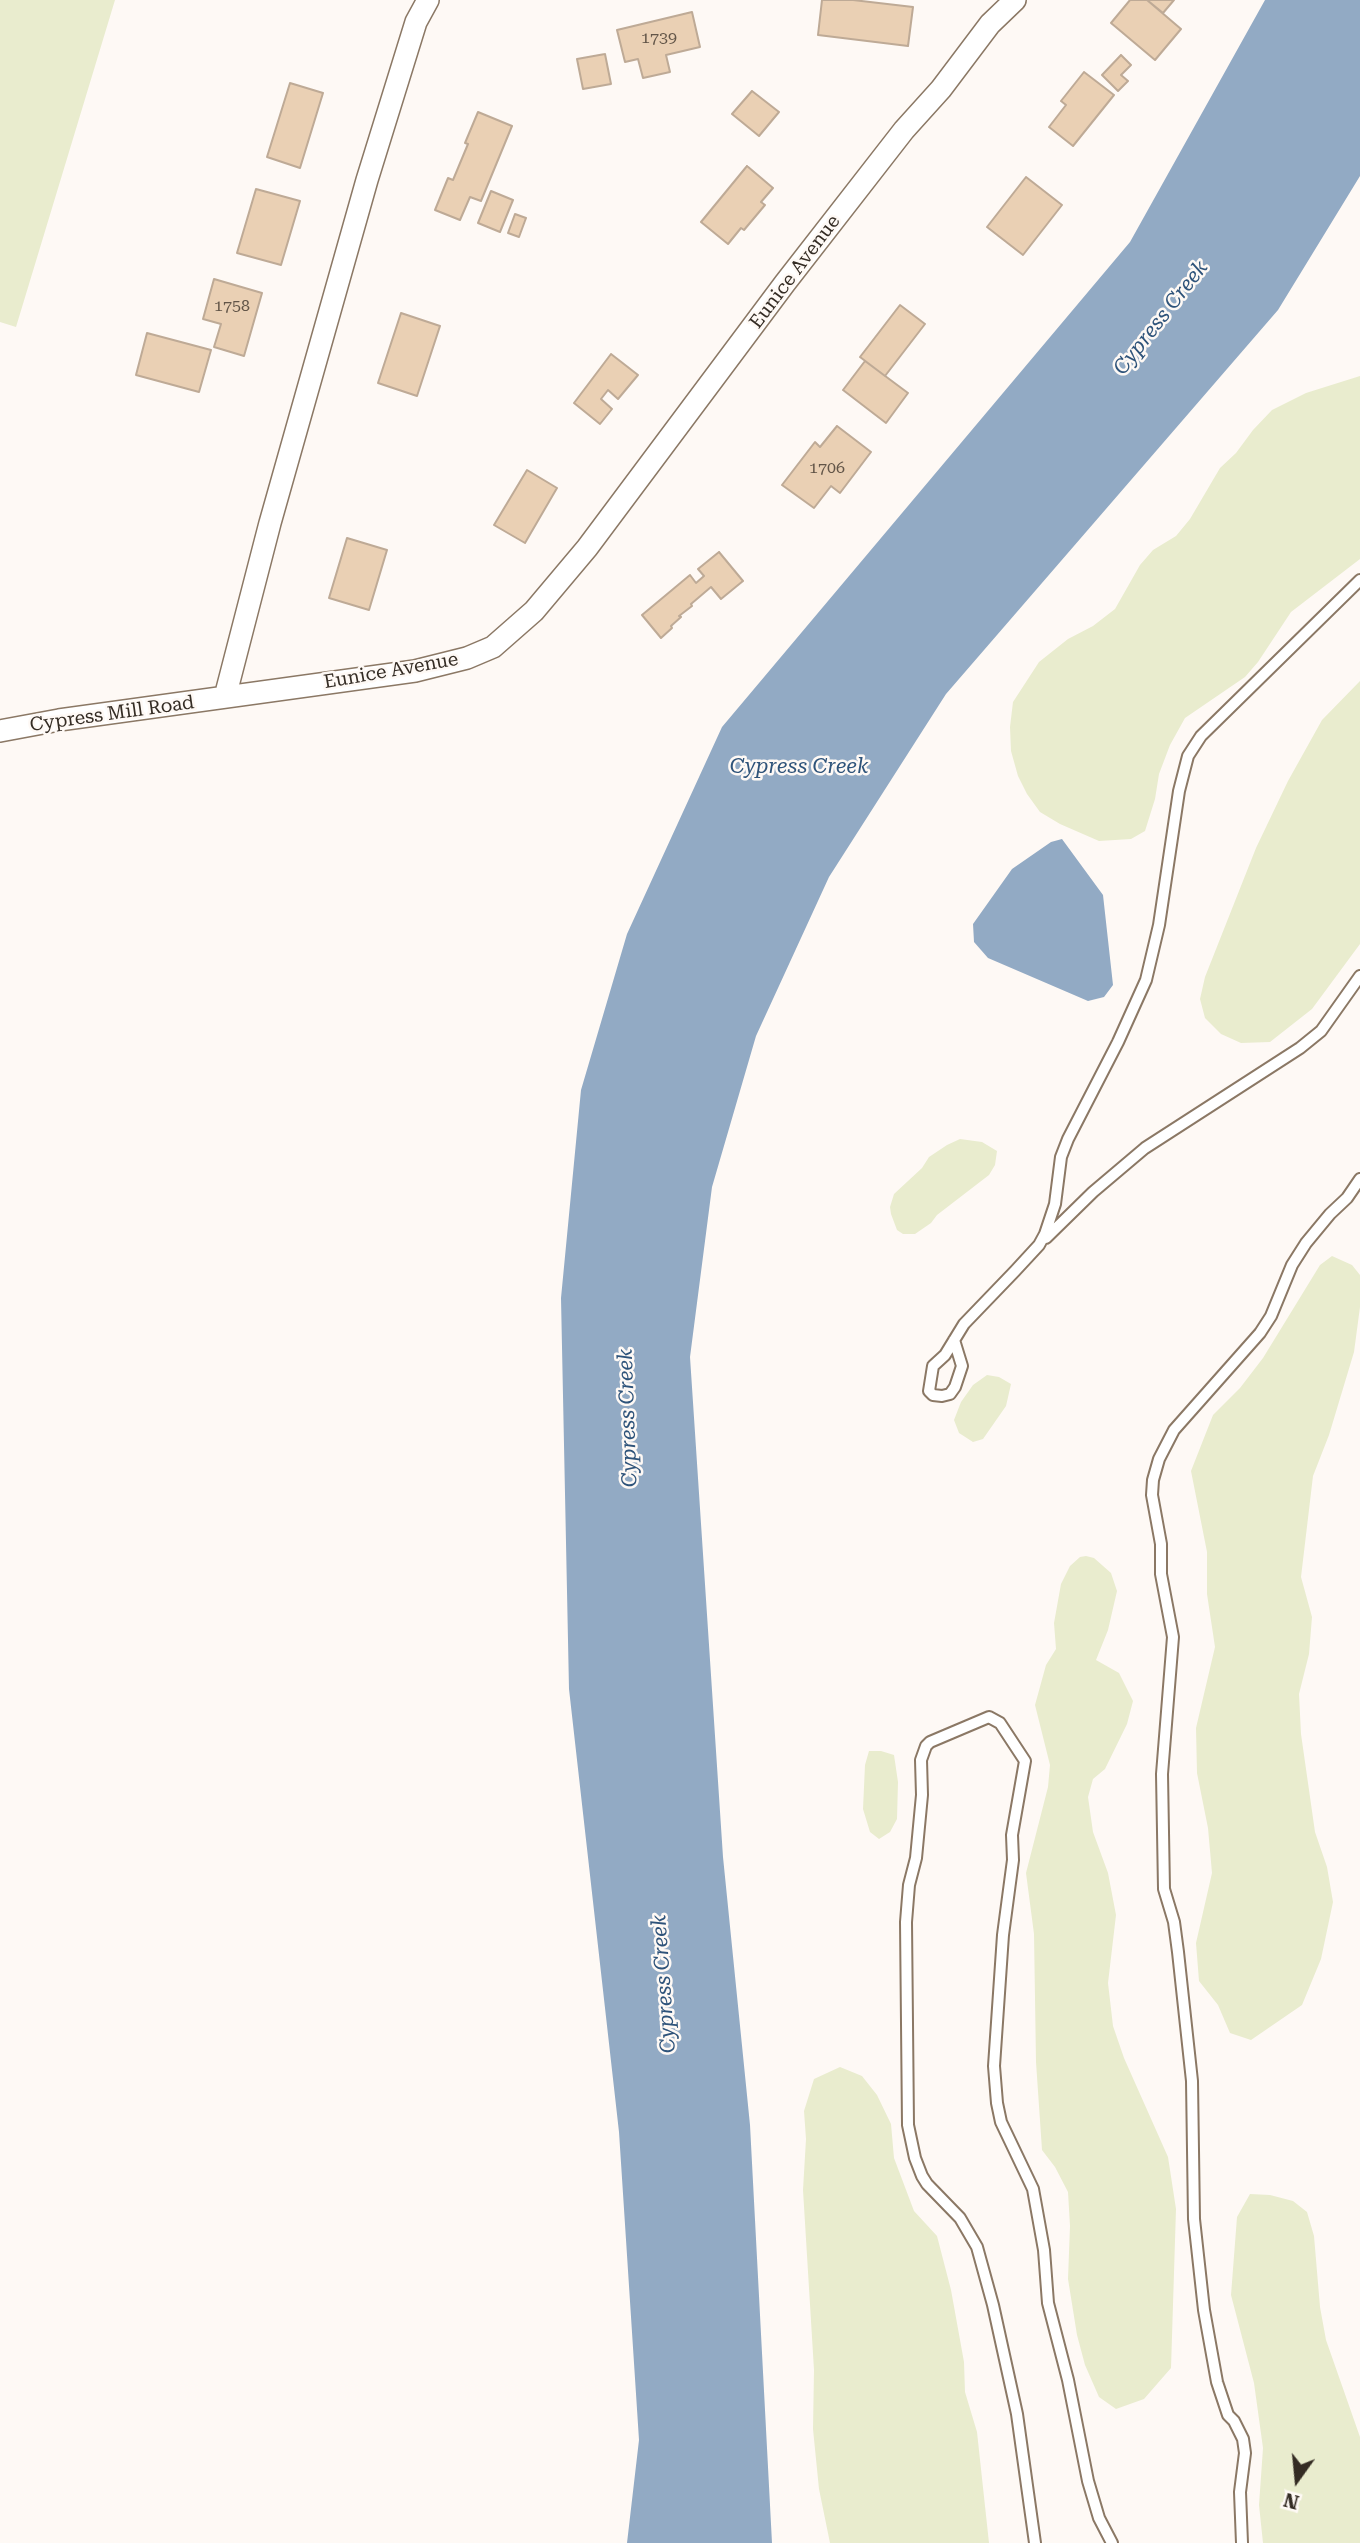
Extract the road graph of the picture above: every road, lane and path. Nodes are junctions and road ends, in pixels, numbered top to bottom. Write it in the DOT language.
graph roads {
  1 [pos="428,0"];
  2 [pos="1014,0"];
  3 [pos="1360,580"];
  4 [pos="225,697"];
  5 [pos="0,731"];
  6 [pos="1360,976"];
  7 [pos="1360,1179"];
  8 [pos="1039,1245"];
  9 [pos="954,1340"];
  10 [pos="1035,2543"];
  11 [pos="1112,2543"];
  12 [pos="1242,2543"];
  1 -- 4 [label="street"];
  2 -- 4 [label="street, Eunice Avenue"];
  3 -- 8 [label="lane"];
  4 -- 5 [label="street, Cypress Mill Road"];
  6 -- 8 [label="lane"];
  7 -- 12 [label="lane"];
  8 -- 9 [label="lane"];
  9 -- 9 [label="lane"];
  10 -- 11 [label="lane"];
}
